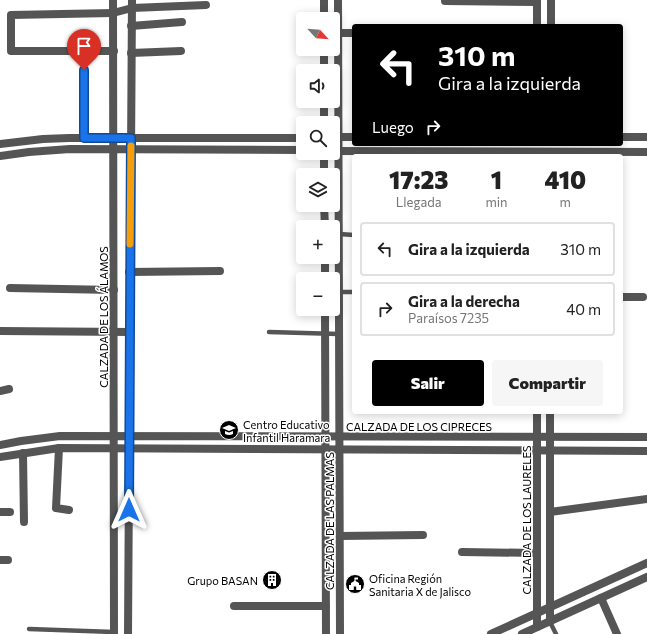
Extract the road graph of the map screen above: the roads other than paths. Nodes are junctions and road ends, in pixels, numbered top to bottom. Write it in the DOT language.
graph roads {
  1 [pos="114,0"];
  2 [pos="324,0"];
  3 [pos="338,0"];
  4 [pos="551,0"];
  5 [pos="444,1"];
  6 [pos="537,1"];
  7 [pos="132,4"];
  8 [pos="206,4"];
  9 [pos="324,12"];
  10 [pos="337,12"];
  11 [pos="113,13"];
  12 [pos="182,22"];
  13 [pos="536,24"];
  14 [pos="551,24"];
  15 [pos="131,26"];
  16 [pos="340,33"];
  17 [pos="352,33"];
  18 [pos="114,51"];
  19 [pos="181,51"];
  20 [pos="131,53"];
  21 [pos="336,56"];
  22 [pos="84,70"];
  23 [pos="336,116"];
  24 [pos="340,137"];
  25 [pos="352,137"];
  26 [pos="623,137"];
  27 [pos="647,137"];
  28 [pos="84,138"];
  29 [pos="114,138"];
  30 [pos="131,138"];
  31 [pos="296,138"];
  32 [pos="27,141"];
  33 [pos="0,144"];
  34 [pos="114,150"];
  35 [pos="131,150"];
  36 [pos="296,150"];
  37 [pos="340,151"];
  38 [pos="538,151"];
  39 [pos="551,151"];
  40 [pos="29,152"];
  41 [pos="647,152"];
  42 [pos="398,153"];
  43 [pos="0,156"];
  44 [pos="336,160"];
  45 [pos="338,220"];
  46 [pos="340,234"];
  47 [pos="352,234"];
  48 [pos="220,271"];
  49 [pos="129,272"];
  50 [pos="10,288"];
  51 [pos="114,290"];
  52 [pos="340,292"];
  53 [pos="352,292"];
  54 [pos="623,297"];
  55 [pos="643,297"];
  56 [pos="325,316"];
  57 [pos="339,316"];
  58 [pos="0,331"];
  59 [pos="114,332"];
  60 [pos="130,332"];
  61 [pos="269,332"];
  62 [pos="325,334"];
  63 [pos="339,334"];
  64 [pos="9,389"];
  65 [pos="0,391"];
  66 [pos="537,414"];
  67 [pos="550,414"];
  68 [pos="114,436"];
  69 [pos="129,436"];
  70 [pos="325,436"];
  71 [pos="340,436"];
  72 [pos="537,437"];
  73 [pos="550,437"];
  74 [pos="647,438"];
  75 [pos="0,445"];
  76 [pos="59,448"];
  77 [pos="114,449"];
  78 [pos="129,449"];
  79 [pos="325,450"];
  80 [pos="340,450"];
  81 [pos="537,451"];
  82 [pos="550,451"];
  83 [pos="647,451"];
  84 [pos="23,453"];
  85 [pos="0,457"];
  86 [pos="647,499"];
  87 [pos="70,510"];
  88 [pos="0,512"];
  89 [pos="10,512"];
  90 [pos="550,512"];
  91 [pos="24,522"];
  92 [pos="537,529"];
  93 [pos="550,529"];
  94 [pos="423,535"];
  95 [pos="340,536"];
  96 [pos="462,552"];
  97 [pos="536,553"];
  98 [pos="647,563"];
  99 [pos="647,577"];
  100 [pos="582,592"];
  101 [pos="601,598"];
  102 [pos="589,604"];
  103 [pos="234,606"];
  104 [pos="326,606"];
  105 [pos="550,607"];
  106 [pos="537,613"];
  107 [pos="128,618"];
  108 [pos="114,620"];
  109 [pos="550,622"];
  110 [pos="537,627"];
  111 [pos="29,629"];
  112 [pos="114,633"];
  113 [pos="526,633"];
  114 [pos="128,634"];
  115 [pos="326,634"];
  116 [pos="340,634"];
  117 [pos="491,634"];
  118 [pos="556,634"];
  119 [pos="617,634"];
  1 -- 11 [label="street, CALZADA DE LOS ÁLAMOS"];
  2 -- 9 [label="street"];
  3 -- 10 [label="street, CALZADA DE LAS PALMAS"];
  4 -- 14 [label="street"];
  5 -- 6 [label="street"];
  6 -- 13 [label="street"];
  7 -- 8 [label="street"];
  7 -- 11 [label="street"];
  7 -- 15 [label="street"];
  11 -- 18 [label="street, CALZADA DE LOS ÁLAMOS"];
  11 -- 18 [label="street"];
  12 -- 15 [label="street"];
  15 -- 20 [label="street"];
  16 -- 17 [label="street"];
  18 -- 29 [label="street, CALZADA DE LOS ÁLAMOS"];
  19 -- 20 [label="street"];
  20 -- 30 [label="street"];
  21 -- 23 [label="street, CALZADA DE LAS PALMAS"];
  22 -- 28 [label="street"];
  24 -- 25 [label="street"];
  26 -- 27 [label="street"];
  28 -- 29 [label="street"];
  28 -- 32 [label="street"];
  29 -- 30 [label="street"];
  29 -- 34 [label="street, CALZADA DE LOS ÁLAMOS"];
  30 -- 31 [label="street"];
  30 -- 35 [label="street"];
  32 -- 33 [label="street"];
  32 -- 40 [label="street"];
  34 -- 35 [label="street"];
  34 -- 40 [label="street"];
  34 -- 51 [label="street, CALZADA DE LOS ÁLAMOS"];
  35 -- 36 [label="street"];
  35 -- 49 [label="street"];
  37 -- 42 [label="street"];
  38 -- 39 [label="street"];
  38 -- 42 [label="street"];
  39 -- 41 [label="street"];
  40 -- 43 [label="street"];
  44 -- 45 [label="street, CALZADA DE LAS PALMAS"];
  46 -- 47 [label="lane"];
  48 -- 49 [label="street"];
  49 -- 60 [label="street"];
  50 -- 51 [label="street"];
  51 -- 59 [label="street, CALZADA DE LOS ÁLAMOS"];
  52 -- 53 [label="lane"];
  54 -- 55 [label="street"];
  56 -- 62 [label="street, CALZADA DE LAS PALMAS"];
  57 -- 63 [label="street, CALZADA DE LAS PALMAS"];
  58 -- 59 [label="street"];
  59 -- 60 [label="street"];
  59 -- 68 [label="street, CALZADA DE LOS ÁLAMOS"];
  60 -- 69 [label="street"];
  61 -- 62 [label="lane"];
  62 -- 63 [label="lane"];
  62 -- 70 [label="street, CALZADA DE LAS PALMAS"];
  63 -- 71 [label="street, CALZADA DE LAS PALMAS"];
  64 -- 65 [label="street"];
  66 -- 72 [label="street, CALZADA DE LOS LAURELES"];
  67 -- 73 [label="street"];
  68 -- 69 [label="street, CALZADA DE LOS CIPRECES"];
  68 -- 75 [label="street, CALZADA DE LOS CIPRECES"];
  68 -- 77 [label="street, CALZADA DE LOS ÁLAMOS"];
  69 -- 70 [label="street, CALZADA DE LOS CIPRECES"];
  69 -- 78 [label="street"];
  70 -- 71 [label="street, CALZADA DE LOS CIPRECES"];
  70 -- 79 [label="street, CALZADA DE LAS PALMAS"];
  71 -- 72 [label="street, CALZADA DE LOS CIPRECES"];
  71 -- 80 [label="street, CALZADA DE LAS PALMAS"];
  72 -- 73 [label="street, CALZADA DE LOS CIPRECES"];
  72 -- 81 [label="street, CALZADA DE LOS LAURELES"];
  73 -- 74 [label="street, CALZADA DE LOS CIPRECES"];
  73 -- 82 [label="street"];
  76 -- 77 [label="street"];
  76 -- 84 [label="street"];
  76 -- 87 [label="street"];
  77 -- 78 [label="street"];
  77 -- 108 [label="street, CALZADA DE LOS ÁLAMOS"];
  78 -- 79 [label="street"];
  78 -- 107 [label="street"];
  79 -- 80 [label="street"];
  79 -- 104 [label="street, CALZADA DE LAS PALMAS"];
  80 -- 81 [label="street"];
  80 -- 95 [label="street, CALZADA DE LAS PALMAS"];
  81 -- 82 [label="street"];
  81 -- 92 [label="street, CALZADA DE LOS LAURELES"];
  82 -- 83 [label="street"];
  82 -- 90 [label="street"];
  84 -- 85 [label="street"];
  84 -- 91 [label="street"];
  86 -- 90 [label="street"];
  88 -- 89 [label="street"];
  90 -- 93 [label="street"];
  92 -- 93 [label="street"];
  92 -- 97 [label="street, CALZADA DE LOS LAURELES"];
  93 -- 105 [label="street"];
  94 -- 95 [label="street"];
  95 -- 116 [label="street, CALZADA DE LAS PALMAS"];
  96 -- 97 [label="street"];
  97 -- 106 [label="street, CALZADA DE LOS LAURELES"];
  98 -- 100 [label="street"];
  99 -- 101 [label="street"];
  100 -- 102 [label="street"];
  100 -- 105 [label="street"];
  101 -- 102 [label="street"];
  101 -- 119 [label="street"];
  102 -- 109 [label="street"];
  103 -- 104 [label="street"];
  104 -- 115 [label="street, CALZADA DE LAS PALMAS"];
  105 -- 106 [label="street"];
  105 -- 109 [label="street"];
  106 -- 110 [label="street, CALZADA DE LOS LAURELES"];
  106 -- 117 [label="street"];
  107 -- 108 [label="street"];
  107 -- 114 [label="street"];
  108 -- 112 [label="street, CALZADA DE LOS ÁLAMOS"];
  109 -- 110 [label="street"];
  109 -- 118 [label="lane"];
  110 -- 113 [label="street"];
  111 -- 112 [label="lane"];
}
